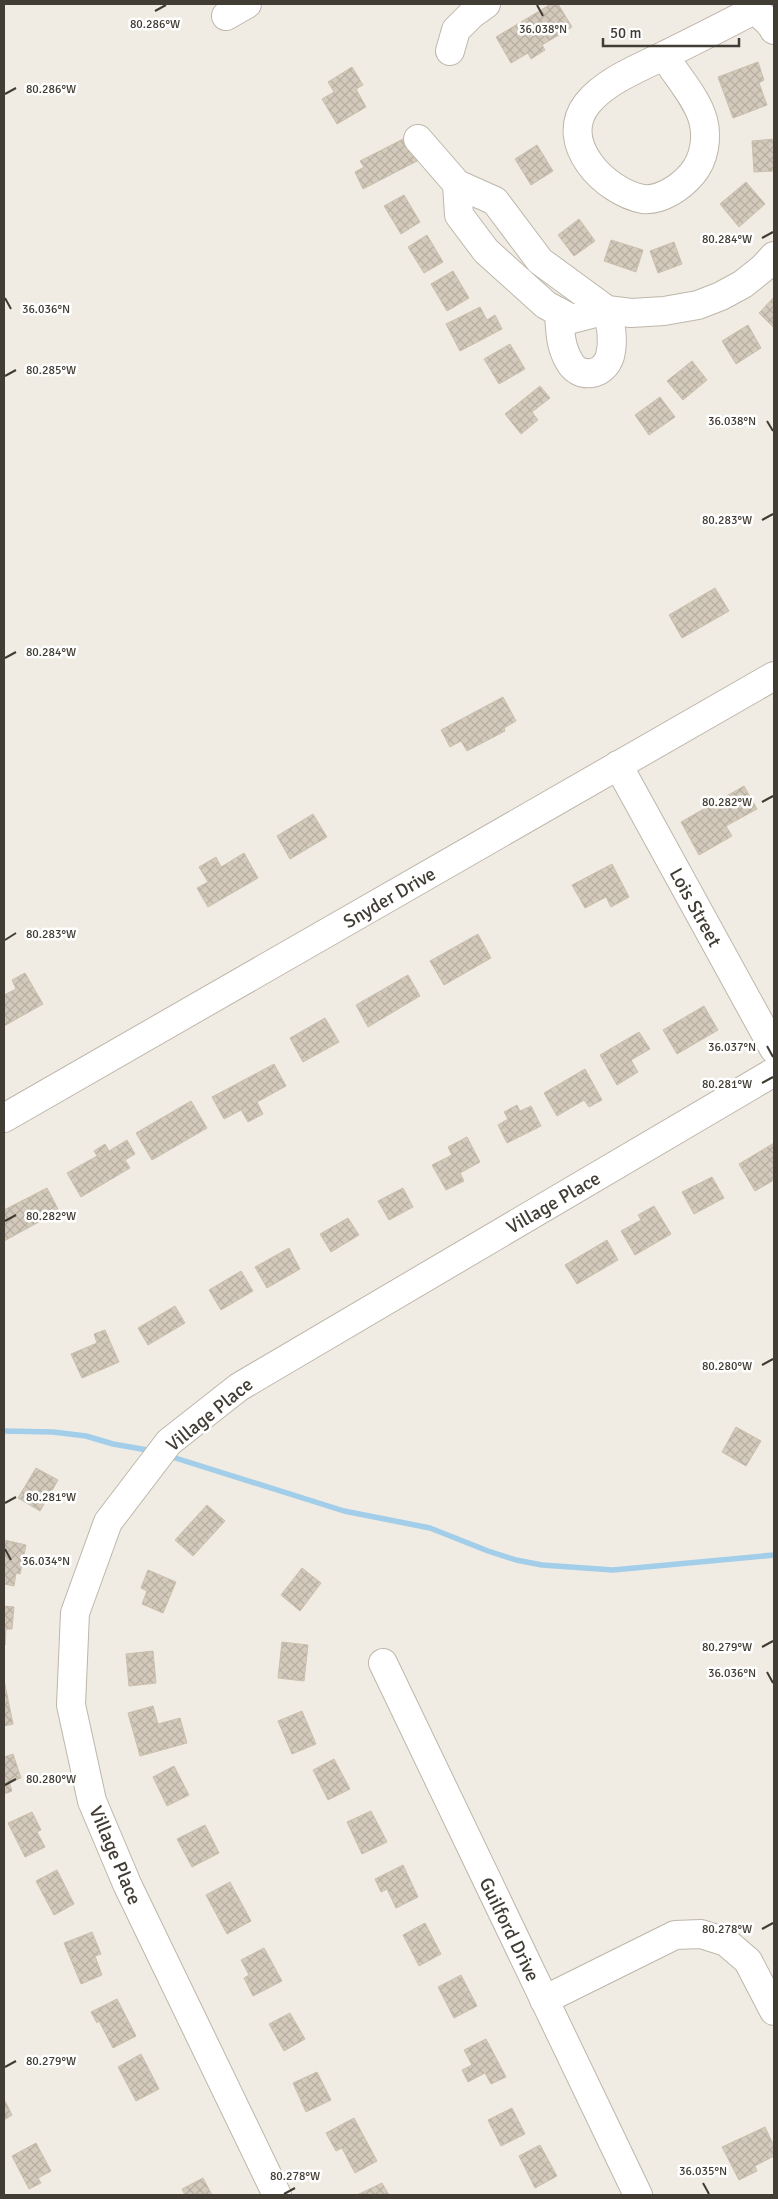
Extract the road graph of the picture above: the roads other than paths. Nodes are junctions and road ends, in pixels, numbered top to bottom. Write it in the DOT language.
graph roads {
  1 [pos="486,4"];
  2 [pos="753,7"];
  3 [pos="774,30"];
  4 [pos="450,51"];
  5 [pos="664,56"];
  6 [pos="418,139"];
  7 [pos="457,184"];
  8 [pos="774,256"];
  9 [pos="607,310"];
  10 [pos="559,312"];
  11 [pos="774,676"];
  12 [pos="618,765"];
  13 [pos="774,1049"];
  14 [pos="774,1072"];
  15 [pos="4,1118"];
  16 [pos="383,1663"];
  17 [pos="544,2000"];
  18 [pos="774,2011"];
  19 [pos="277,2195"];
  20 [pos="638,2195"];
  1 -- 4 [label="street"];
  2 -- 3 [label="street"];
  2 -- 5 [label="street"];
  5 -- 5 [label="street"];
  6 -- 7 [label="street"];
  7 -- 9 [label="street"];
  7 -- 10 [label="street"];
  8 -- 9 [label="street"];
  9 -- 10 [label="street"];
  9 -- 10 [label="street"];
  11 -- 12 [label="street, Snyder Drive"];
  12 -- 13 [label="street, Lois Street"];
  12 -- 15 [label="street, Snyder Drive"];
  14 -- 19 [label="street, Village Place"];
  16 -- 17 [label="street, Guilford Drive"];
  17 -- 18 [label="street"];
  17 -- 20 [label="street, Guilford Drive"];
}
